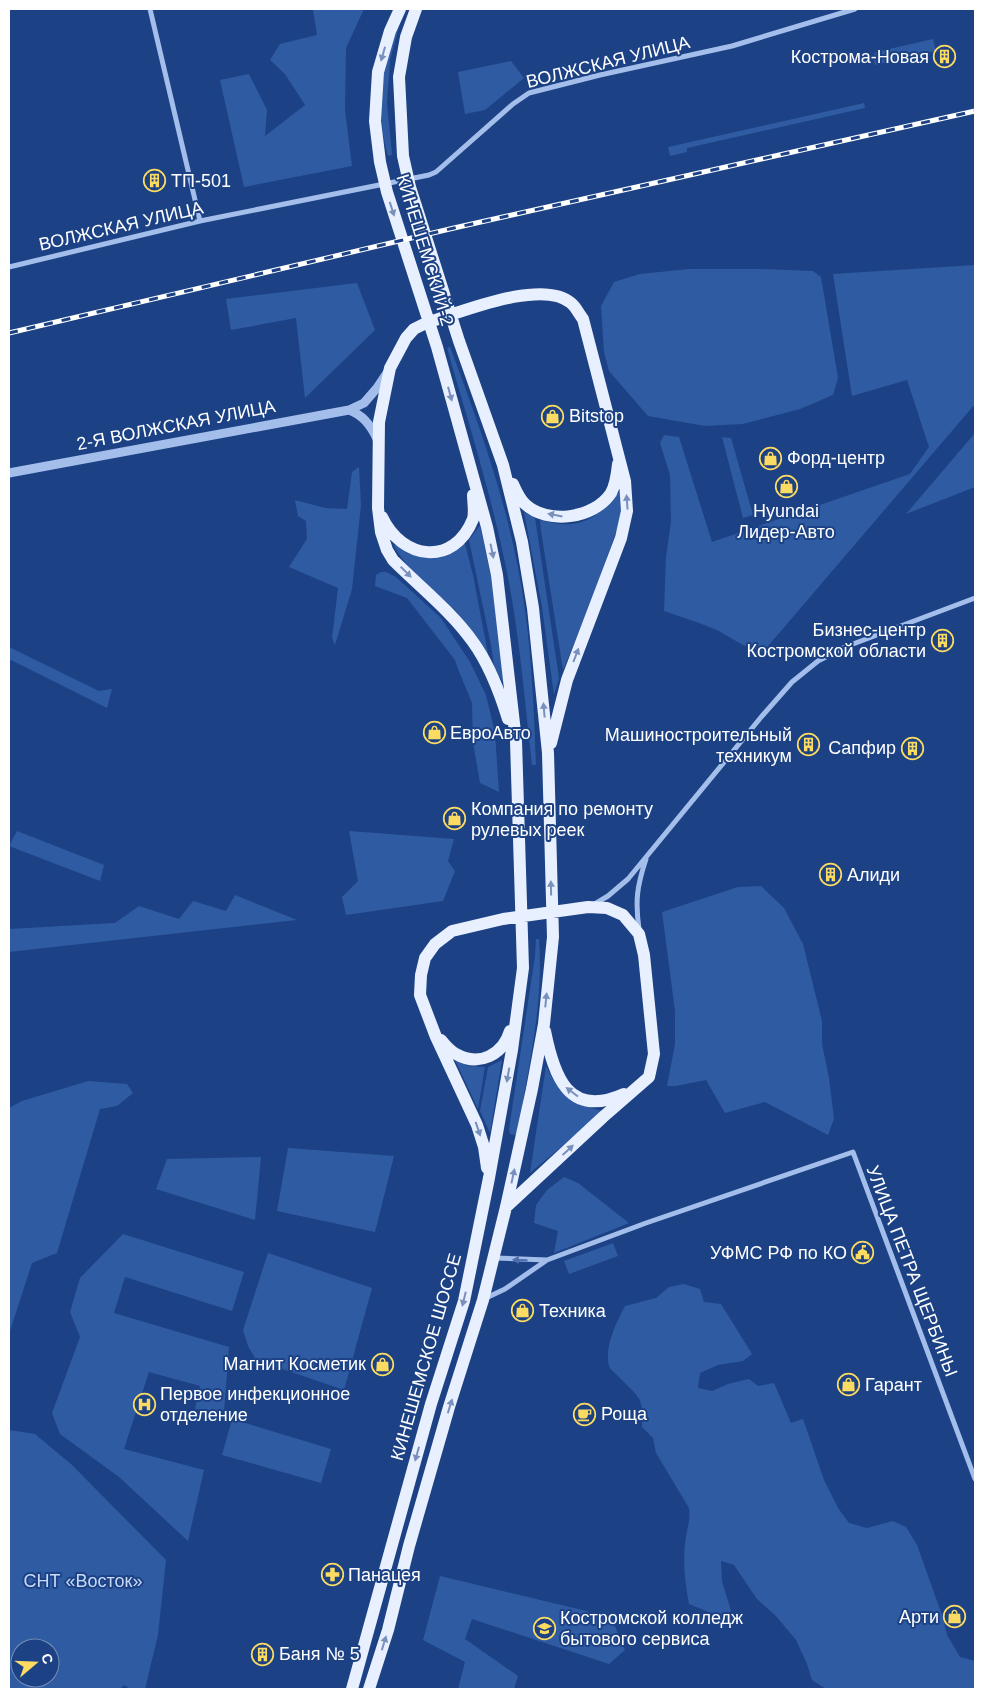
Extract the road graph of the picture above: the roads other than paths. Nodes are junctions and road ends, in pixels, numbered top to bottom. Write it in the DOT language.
graph roads {
  1 [pos="150,9"];
  2 [pos="400,9"];
  3 [pos="416,9"];
  4 [pos="855,9"];
  5 [pos="200,221"];
  6 [pos="9,267"];
  7 [pos="390,368"];
  8 [pos="349,410"];
  9 [pos="379,443"];
  10 [pos="618,456"];
  11 [pos="503,464"];
  12 [pos="9,474"];
  13 [pos="472,477"];
  14 [pos="378,508"];
  15 [pos="975,598"];
  16 [pos="516,741"];
  17 [pos="548,753"];
  18 [pos="648,855"];
  19 [pos="588,907"];
  20 [pos="640,934"];
  21 [pos="519,1004"];
  22 [pos="544,1024"];
  23 [pos="436,1037"];
  24 [pos="633,1090"];
  25 [pos="489,1178"];
  26 [pos="506,1207"];
  27 [pos="493,1258"];
  28 [pos="547,1260"];
  29 [pos="483,1300"];
  30 [pos="975,1478"];
  31 [pos="352,1689"];
  32 [pos="369,1689"];
  1 -- 5 [label="street"];
  2 -- 13 [label="main road, КИНЕШЕМСКИЙ-2, one-way"];
  3 -- 11 [label="main road, КИНЕШЕМСКИЙ-2"];
  4 -- 5 [label="street, ВОЛЖСКАЯ УЛИЦА"];
  5 -- 6 [label="street, ВОЛЖСКАЯ УЛИЦА"];
  7 -- 8 [label="street"];
  7 -- 9 [label="main road"];
  7 -- 10 [label="main road"];
  8 -- 9 [label="street"];
  8 -- 12 [label="street, 2-Я ВОЛЖСКАЯ УЛИЦА"];
  9 -- 14 [label="main road"];
  10 -- 11 [label="main road, one-way"];
  17 -- 10 [label="main road, one-way"];
  17 -- 11 [label="main road, one-way"];
  13 -- 14 [label="main road"];
  13 -- 16 [label="main road, one-way"];
  14 -- 16 [label="main road, one-way"];
  15 -- 18 [label="street"];
  16 -- 21 [label="main road, КИНЕШЕМСКОЕ ШОССЕ"];
  22 -- 17 [label="main road, one-way"];
  18 -- 19 [label="street"];
  18 -- 20 [label="street"];
  19 -- 20 [label="main road"];
  19 -- 23 [label="main road"];
  20 -- 24 [label="main road"];
  21 -- 23 [label="main road"];
  21 -- 25 [label="main road, КИНЕШЕМСКОЕ ШОССЕ, one-way"];
  24 -- 22 [label="main road, one-way"];
  26 -- 22 [label="main road, КИНЕШЕМСКОЕ ШОССЕ, one-way"];
  23 -- 25 [label="main road, one-way"];
  26 -- 24 [label="main road, one-way"];
  25 -- 31 [label="main road, КИНЕШЕМСКОЕ ШОССЕ, one-way"];
  26 -- 27 [label="main road, КИНЕШЕМСКОЕ ШОССЕ"];
  28 -- 27 [label="street, УЛИЦА ПЕТРА ЩЕРБИНЫ, one-way"];
  27 -- 29 [label="main road, КИНЕШЕМСКОЕ ШОССЕ"];
  28 -- 29 [label="street, УЛИЦА ПЕТРА ЩЕРБИНЫ"];
  28 -- 30 [label="street, УЛИЦА ПЕТРА ЩЕРБИНЫ"];
  32 -- 29 [label="main road, КИНЕШЕМСКОЕ ШОССЕ, one-way"];
}
